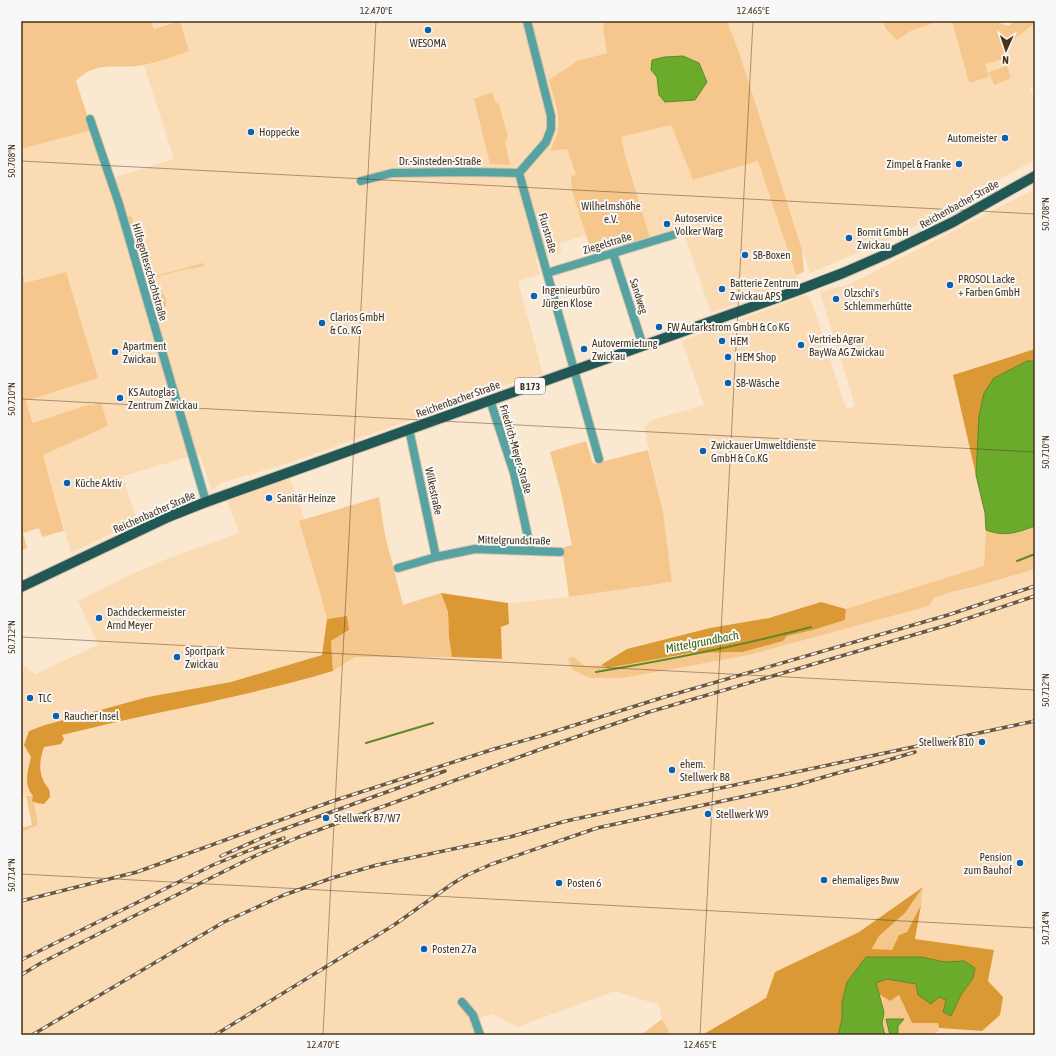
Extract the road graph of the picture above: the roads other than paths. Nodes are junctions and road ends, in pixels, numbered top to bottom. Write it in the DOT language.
graph roads {
  1 [pos="527,21"];
  2 [pos="90,119"];
  3 [pos="519,173"];
  4 [pos="1035,176"];
  5 [pos="361,181"];
  6 [pos="673,235"];
  7 [pos="613,253"];
  8 [pos="548,273"];
  9 [pos="643,346"];
  10 [pos="574,370"];
  11 [pos="490,400"];
  12 [pos="409,429"];
  13 [pos="599,459"];
  14 [pos="206,502"];
  15 [pos="531,551"];
  16 [pos="560,552"];
  17 [pos="436,557"];
  18 [pos="398,568"];
  19 [pos="21,587"];
  20 [pos="462,1002"];
  21 [pos="480,1035"];
  1 -- 3 [label="street"];
  2 -- 14 [label="street, Hilfegottesschachtstraße"];
  3 -- 5 [label="street, Dr.-Sinsteden-Straße"];
  3 -- 8 [label="street, Flurstraße"];
  4 -- 9 [label="main road, Reichenbacher Straße / B 173"];
  6 -- 7 [label="street, Ziegelstraße"];
  7 -- 8 [label="street, Ziegelstraße"];
  7 -- 9 [label="street, Sandweg"];
  8 -- 10 [label="street, Flurstraße"];
  9 -- 10 [label="main road, Reichenbacher Straße / B 173"];
  10 -- 11 [label="main road, Reichenbacher Straße / B 173"];
  10 -- 13 [label="street, Flurstraße"];
  11 -- 12 [label="main road, Reichenbacher Straße / B 173"];
  11 -- 15 [label="street, Friedrich-Meyer-Straße"];
  12 -- 14 [label="main road, Reichenbacher Straße / B 173"];
  12 -- 17 [label="street, Wilkestraße"];
  14 -- 19 [label="main road, Reichenbacher Straße / B 173"];
  15 -- 16 [label="street, Mittelgrundstraße"];
  15 -- 17 [label="street, Mittelgrundstraße"];
  17 -- 18 [label="street, Mittelgrundstraße"];
  20 -- 21 [label="street"];
}
